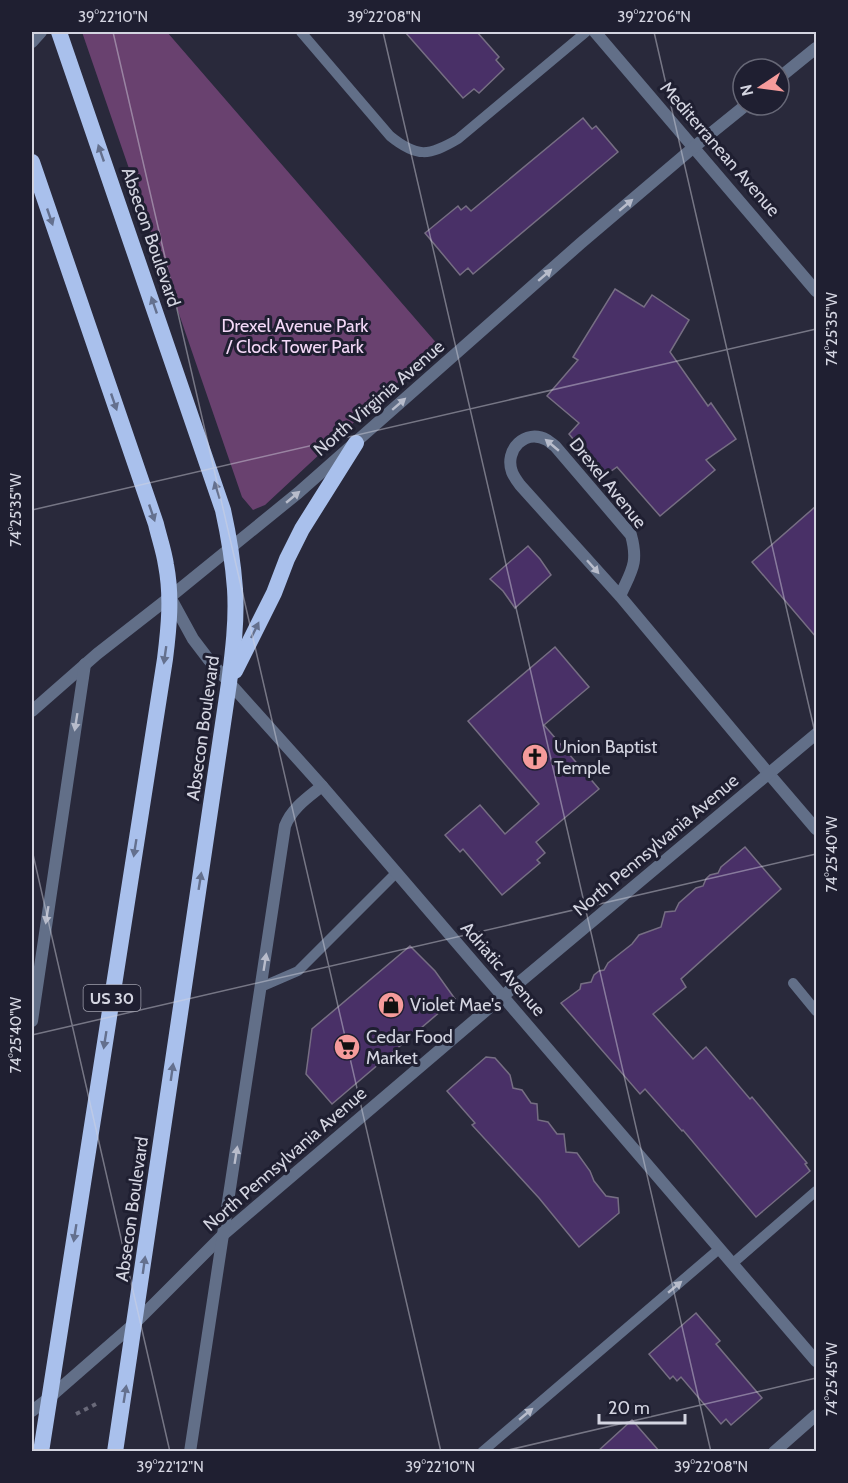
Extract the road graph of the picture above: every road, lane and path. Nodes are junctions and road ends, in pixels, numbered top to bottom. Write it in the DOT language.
graph roads {
  1 [pos="41,32"];
  2 [pos="59,32"];
  3 [pos="301,32"];
  4 [pos="586,32"];
  5 [pos="596,32"];
  6 [pos="32,42"];
  7 [pos="816,48"];
  8 [pos="791,68"];
  9 [pos="731,117"];
  10 [pos="694,147"];
  11 [pos="32,162"];
  12 [pos="816,291"];
  13 [pos="356,443"];
  14 [pos="231,546"];
  15 [pos="620,596"];
  16 [pos="170,597"];
  17 [pos="86,664"];
  18 [pos="229,683"];
  19 [pos="32,711"];
  20 [pos="816,734"];
  21 [pos="769,774"];
  22 [pos="322,786"];
  23 [pos="816,829"];
  24 [pos="396,873"];
  25 [pos="793,983"];
  26 [pos="261,987"];
  27 [pos="503,996"];
  28 [pos="816,1011"];
  29 [pos="32,1021"];
  30 [pos="816,1191"];
  31 [pos="224,1234"];
  32 [pos="719,1249"];
  33 [pos="732,1264"];
  34 [pos="135,1323"];
  35 [pos="816,1361"];
  36 [pos="49,1398"];
  37 [pos="96,1404"];
  38 [pos="32,1411"];
  39 [pos="76,1414"];
  40 [pos="816,1415"];
  41 [pos="41,1452"];
  42 [pos="115,1452"];
  43 [pos="190,1452"];
  44 [pos="482,1452"];
  45 [pos="774,1452"];
  1 -- 6 [label="street"];
  14 -- 2 [label="highway, Absecon Boulevard, one-way"];
  3 -- 4 [label="lane"];
  5 -- 10 [label="street, Mediterranean Avenue"];
  7 -- 8 [label="street"];
  9 -- 10 [label="street, North Virginia Avenue"];
  10 -- 12 [label="street, Mediterranean Avenue"];
  13 -- 10 [label="street, North Virginia Avenue, one-way"];
  11 -- 16 [label="highway, one-way"];
  14 -- 13 [label="street, North Virginia Avenue, one-way"];
  18 -- 13 [label="highway, one-way"];
  14 -- 16 [label="street, North Virginia Avenue"];
  14 -- 18 [label="highway, Absecon Boulevard"];
  15 -- 15 [label="street, Drexel Avenue, one-way"];
  15 -- 21 [label="street, Drexel Avenue"];
  16 -- 17 [label="street, North Virginia Avenue"];
  16 -- 18 [label="street, Adriatic Avenue"];
  16 -- 36 [label="highway, US 30, one-way"];
  17 -- 19 [label="street, North Virginia Avenue"];
  17 -- 29 [label="street, one-way"];
  18 -- 22 [label="street, Adriatic Avenue"];
  34 -- 18 [label="highway, Absecon Boulevard, one-way"];
  20 -- 21 [label="street, North Pennsylvania Avenue"];
  21 -- 23 [label="street, Drexel Avenue"];
  21 -- 27 [label="street, North Pennsylvania Avenue"];
  22 -- 24 [label="street, Adriatic Avenue"];
  26 -- 22 [label="street, one-way"];
  24 -- 26 [label="lane"];
  24 -- 27 [label="street, Adriatic Avenue"];
  25 -- 28 [label="lane"];
  31 -- 26 [label="street, one-way"];
  27 -- 31 [label="street, North Pennsylvania Avenue"];
  27 -- 32 [label="street, Adriatic Avenue"];
  30 -- 33 [label="lane"];
  31 -- 34 [label="street, North Pennsylvania Avenue"];
  31 -- 43 [label="street"];
  32 -- 33 [label="street, Adriatic Avenue"];
  44 -- 32 [label="lane, one-way"];
  33 -- 35 [label="street, Adriatic Avenue"];
  34 -- 36 [label="street, North Pennsylvania Avenue"];
  42 -- 34 [label="highway, Absecon Boulevard, one-way"];
  36 -- 38 [label="street, North Pennsylvania Avenue"];
  36 -- 41 [label="highway, US 30"];
  37 -- 39 [label="path"];
  40 -- 45 [label="street"];
}
